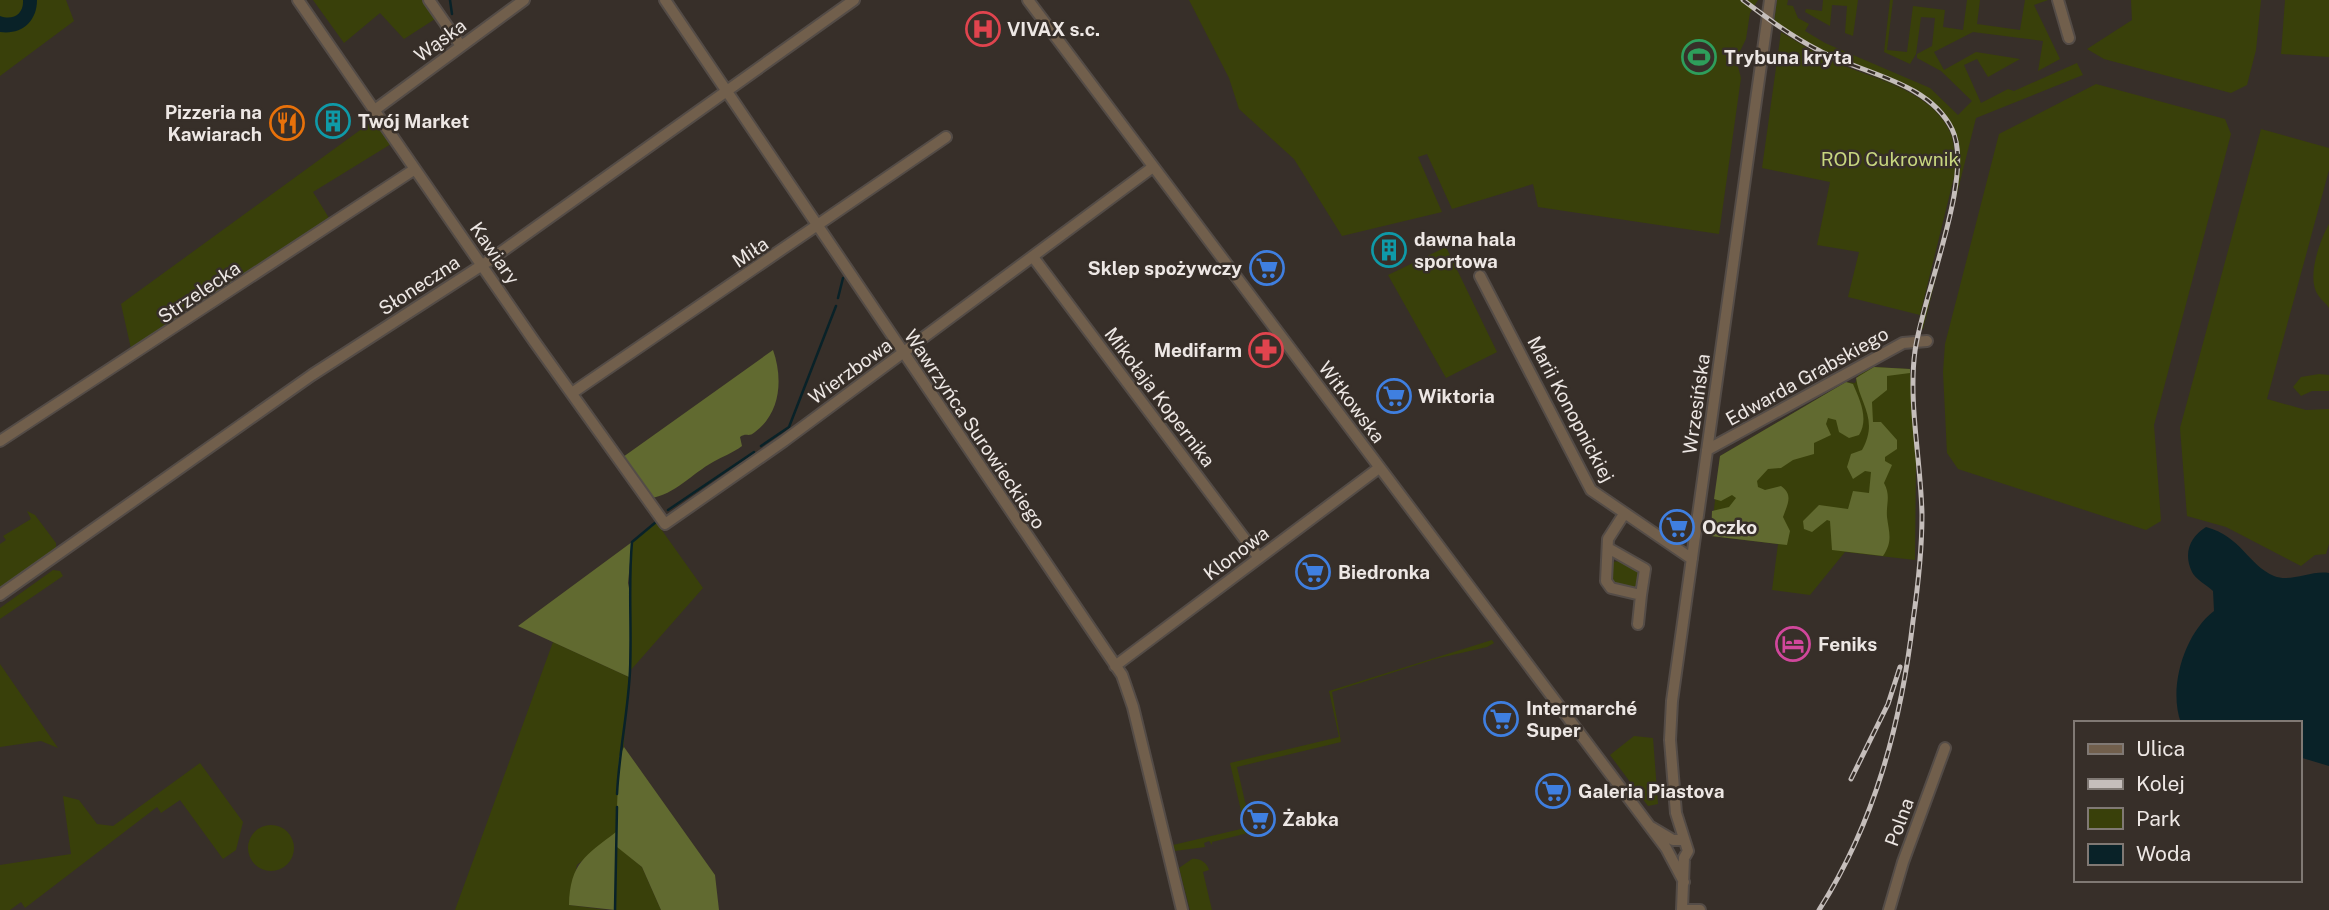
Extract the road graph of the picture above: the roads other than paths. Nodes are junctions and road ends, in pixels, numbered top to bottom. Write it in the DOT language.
graph roads {
  1 [pos="298,0"];
  2 [pos="429,0"];
  3 [pos="524,0"];
  4 [pos="665,0"];
  5 [pos="854,0"];
  6 [pos="1028,0"];
  7 [pos="1770,0"];
  8 [pos="2058,0"];
  9 [pos="2069,38"];
  10 [pos="461,46"];
  11 [pos="726,92"];
  12 [pos="376,109"];
  13 [pos="946,137"];
  14 [pos="1153,167"];
  15 [pos="415,169"];
  16 [pos="818,226"];
  17 [pos="1033,257"];
  18 [pos="482,265"];
  19 [pos="1480,276"];
  20 [pos="1927,341"];
  21 [pos="903,354"];
  22 [pos="572,393"];
  23 [pos="0,441"];
  24 [pos="1707,450"];
  25 [pos="1379,468"];
  26 [pos="1624,514"];
  27 [pos="665,524"];
  28 [pos="1608,548"];
  29 [pos="1259,558"];
  30 [pos="1692,559"];
  31 [pos="0,595"];
  32 [pos="1641,595"];
  33 [pos="1638,624"];
  34 [pos="1115,666"];
  35 [pos="1945,748"];
  36 [pos="1676,818"];
  37 [pos="1653,829"];
  38 [pos="1674,843"];
  39 [pos="1680,859"];
  40 [pos="1182,910"];
  41 [pos="1684,910"];
  42 [pos="1700,910"];
  43 [pos="1889,910"];
  1 -- 12 [label="street, Kawiary"];
  2 -- 10 [label="street"];
  3 -- 10 [label="street, Wąska"];
  4 -- 11 [label="street, Wawrzyńca Surowieckiego"];
  5 -- 11 [label="street, Słoneczna"];
  6 -- 14 [label="street, Witkowska"];
  7 -- 24 [label="street, Wrzesińska"];
  8 -- 9 [label="street"];
  10 -- 12 [label="street, Wąska"];
  11 -- 16 [label="street, Wawrzyńca Surowieckiego"];
  11 -- 18 [label="street, Słoneczna"];
  12 -- 15 [label="street, Kawiary"];
  13 -- 16 [label="street, Miła"];
  14 -- 17 [label="street, Wierzbowa"];
  14 -- 25 [label="street, Witkowska"];
  15 -- 18 [label="street, Kawiary"];
  15 -- 23 [label="street, Strzelecka"];
  16 -- 21 [label="street, Wawrzyńca Surowieckiego"];
  16 -- 22 [label="street, Miła"];
  17 -- 21 [label="street, Wierzbowa"];
  17 -- 29 [label="street, Mikołaja Kopernika"];
  18 -- 22 [label="street, Kawiary"];
  18 -- 31 [label="street, Słoneczna"];
  19 -- 26 [label="street, Marii Konopnickiej"];
  20 -- 24 [label="street, Edwarda Grabskiego"];
  21 -- 27 [label="street, Wierzbowa"];
  21 -- 34 [label="street, Wawrzyńca Surowieckiego"];
  22 -- 27 [label="street, Kawiary"];
  24 -- 30 [label="street, Wrzesińska"];
  25 -- 29 [label="street, Klonowa"];
  25 -- 37 [label="street, Witkowska"];
  26 -- 28 [label="street"];
  26 -- 30 [label="street, Marii Konopnickiej"];
  28 -- 32 [label="street"];
  28 -- 32 [label="street"];
  29 -- 34 [label="street, Klonowa"];
  30 -- 36 [label="street, Wrzesińska"];
  32 -- 33 [label="street"];
  34 -- 40 [label="street, Wawrzyńca Surowieckiego"];
  35 -- 43 [label="street, Polna"];
  36 -- 37 [label="street"];
  36 -- 38 [label="street, Wrzesińska"];
  37 -- 38 [label="street, Witkowska"];
  38 -- 39 [label="street, Witkowska"];
  38 -- 39 [label="street, Wrzesińska"];
  39 -- 41 [label="street"];
  41 -- 42 [label="street"];
}
